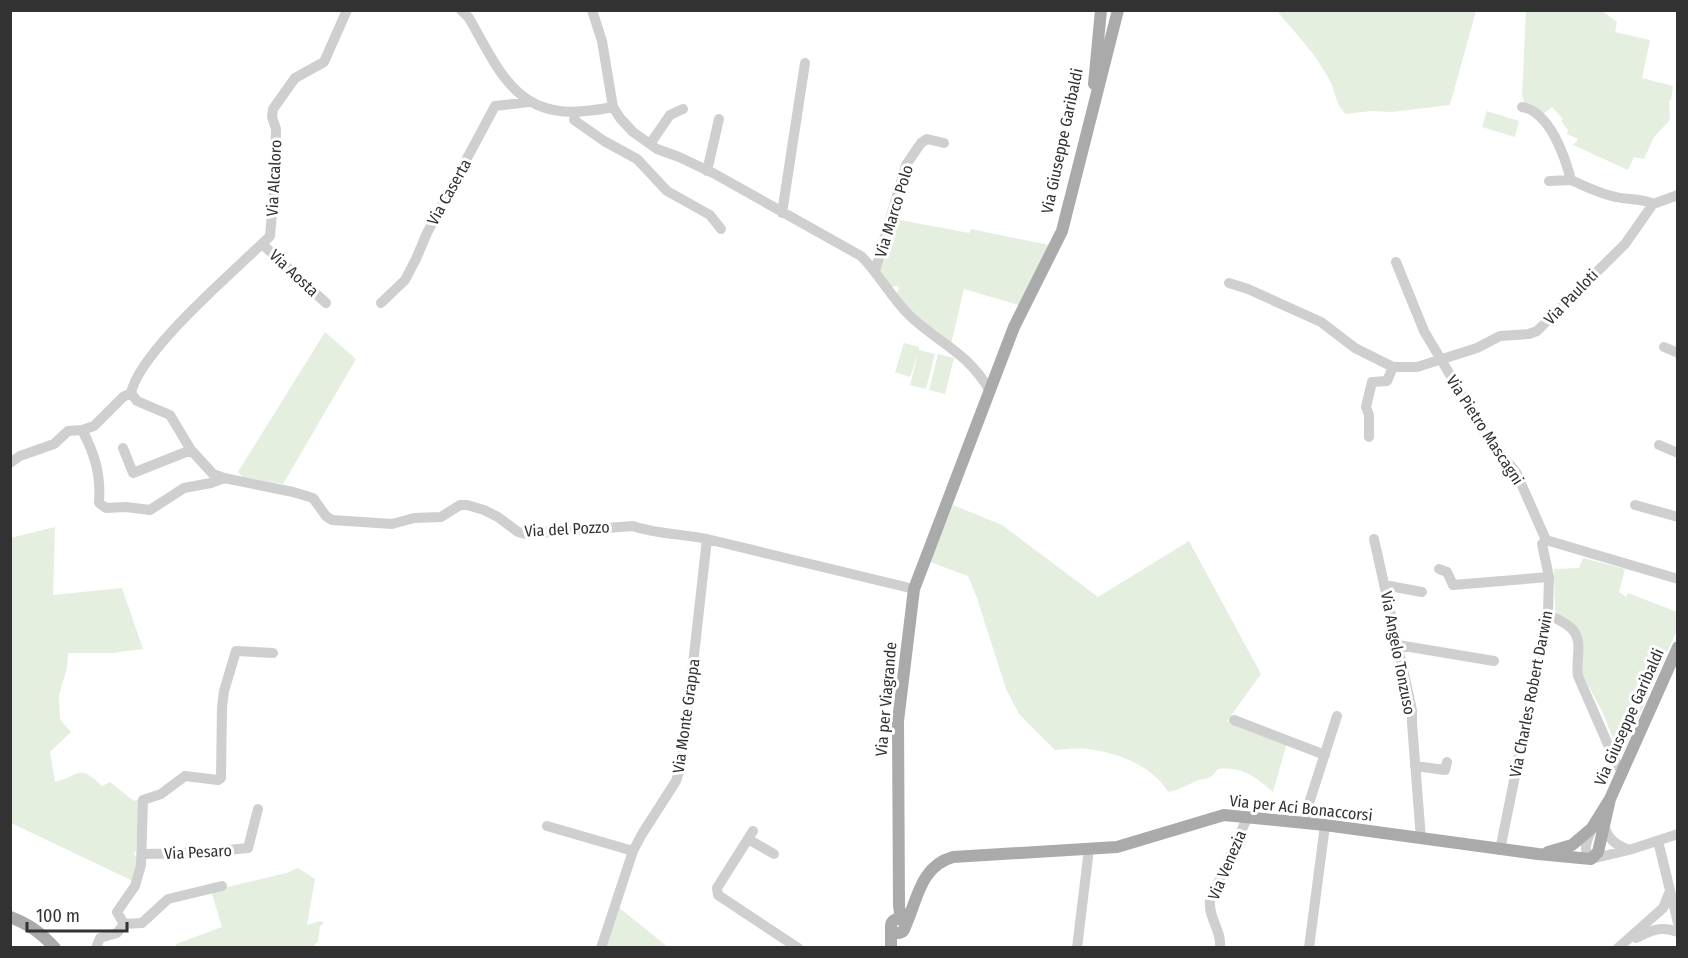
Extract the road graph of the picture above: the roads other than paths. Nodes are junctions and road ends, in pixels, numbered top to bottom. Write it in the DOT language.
graph roads {
  1 [pos="347,10"];
  2 [pos="592,10"];
  3 [pos="1101,10"];
  4 [pos="1118,12"];
  5 [pos="465,14"];
  6 [pos="806,63"];
  7 [pos="529,102"];
  8 [pos="613,107"];
  9 [pos="1522,107"];
  10 [pos="683,109"];
  11 [pos="575,112"];
  12 [pos="719,119"];
  13 [pos="944,142"];
  14 [pos="650,144"];
  15 [pos="707,171"];
  16 [pos="1571,180"];
  17 [pos="1549,181"];
  18 [pos="1677,195"];
  19 [pos="1653,204"];
  20 [pos="782,213"];
  21 [pos="721,229"];
  22 [pos="1057,243"];
  23 [pos="262,244"];
  24 [pos="1396,262"];
  25 [pos="875,271"];
  26 [pos="1229,283"];
  27 [pos="326,303"];
  28 [pos="381,303"];
  29 [pos="1664,347"];
  30 [pos="1677,353"];
  31 [pos="1441,360"];
  32 [pos="1394,367"];
  33 [pos="990,391"];
  34 [pos="131,393"];
  35 [pos="82,430"];
  36 [pos="1369,437"];
  37 [pos="1659,446"];
  38 [pos="123,448"];
  39 [pos="191,450"];
  40 [pos="1677,453"];
  41 [pos="10,463"];
  42 [pos="224,478"];
  43 [pos="948,502"];
  44 [pos="1635,505"];
  45 [pos="1677,517"];
  46 [pos="707,539"];
  47 [pos="1374,539"];
  48 [pos="1546,540"];
  49 [pos="1438,569"];
  50 [pos="1549,577"];
  51 [pos="1677,579"];
  52 [pos="1384,585"];
  53 [pos="914,589"];
  54 [pos="1422,592"];
  55 [pos="1548,613"];
  56 [pos="1398,645"];
  57 [pos="1677,647"];
  58 [pos="273,653"];
  59 [pos="1494,661"];
  60 [pos="1337,717"];
  61 [pos="1234,720"];
  62 [pos="1324,755"];
  63 [pos="1447,762"];
  64 [pos="1415,766"];
  65 [pos="1622,771"];
  66 [pos="258,809"];
  67 [pos="1248,816"];
  68 [pos="1303,822"];
  69 [pos="1325,825"];
  70 [pos="1598,825"];
  71 [pos="547,826"];
  72 [pos="1677,834"];
  73 [pos="1422,839"];
  74 [pos="1658,841"];
  75 [pos="1089,849"];
  76 [pos="1500,850"];
  77 [pos="1629,850"];
  78 [pos="633,851"];
  79 [pos="143,854"];
  80 [pos="1538,854"];
  81 [pos="774,855"];
  82 [pos="1591,859"];
  83 [pos="222,886"];
  84 [pos="1671,891"];
  85 [pos="1660,911"];
  86 [pos="1675,912"];
  87 [pos="10,916"];
  88 [pos="1677,923"];
  89 [pos="123,924"];
  90 [pos="900,924"];
  91 [pos="1656,928"];
  92 [pos="1677,932"];
  93 [pos="1619,947"];
  94 [pos="55,948"];
  95 [pos="96,948"];
  96 [pos="601,948"];
  97 [pos="798,948"];
  98 [pos="891,948"];
  99 [pos="897,948"];
  100 [pos="1077,948"];
  101 [pos="1220,948"];
  102 [pos="1309,948"];
  1 -- 23 [label="street, Via Alcaloro"];
  2 -- 8 [label="street"];
  3 -- 4 [label="main road"];
  3 -- 22 [label="main road, Via Giuseppe Garibaldi"];
  4 -- 22 [label="main road, Via Giuseppe Garibaldi"];
  5 -- 7 [label="street"];
  6 -- 20 [label="street"];
  7 -- 11 [label="street"];
  7 -- 28 [label="street, Via Caserta"];
  8 -- 11 [label="street"];
  8 -- 14 [label="street"];
  9 -- 16 [label="street"];
  10 -- 14 [label="street"];
  11 -- 21 [label="street"];
  12 -- 15 [label="street"];
  13 -- 25 [label="street, Via Marco Polo"];
  14 -- 15 [label="street"];
  15 -- 20 [label="street"];
  16 -- 17 [label="street"];
  16 -- 19 [label="street"];
  18 -- 19 [label="street"];
  19 -- 31 [label="street, Via Pauloti"];
  20 -- 25 [label="street"];
  22 -- 33 [label="main road, Via Giuseppe Garibaldi"];
  23 -- 27 [label="street, Via Aosta"];
  23 -- 34 [label="street, Via Alcaloro"];
  24 -- 31 [label="street, Via Pietro Mascagni"];
  25 -- 33 [label="street"];
  26 -- 32 [label="street"];
  29 -- 30 [label="street"];
  31 -- 32 [label="street, Via Pauloti"];
  31 -- 48 [label="street, Via Pietro Mascagni"];
  32 -- 36 [label="street"];
  33 -- 43 [label="main road, Via Giuseppe Garibaldi"];
  34 -- 35 [label="street"];
  34 -- 39 [label="street, Via del Pozzo"];
  35 -- 41 [label="street"];
  35 -- 42 [label="street"];
  37 -- 40 [label="street"];
  38 -- 39 [label="street"];
  39 -- 42 [label="street, Via del Pozzo"];
  42 -- 46 [label="street, Via del Pozzo"];
  43 -- 53 [label="main road, Via per Viagrande"];
  44 -- 45 [label="street"];
  46 -- 53 [label="street, Via del Pozzo"];
  46 -- 78 [label="street, Via Monte Grappa"];
  47 -- 52 [label="street, Via Angelo Tonzuso"];
  48 -- 50 [label="street, Via Charles Robert Darwin"];
  48 -- 51 [label="street"];
  49 -- 50 [label="street"];
  50 -- 55 [label="street, Via Charles Robert Darwin"];
  52 -- 54 [label="street"];
  52 -- 56 [label="street, Via Angelo Tonzuso"];
  53 -- 90 [label="main road, Via per Viagrande"];
  55 -- 65 [label="street"];
  55 -- 76 [label="street, Via Charles Robert Darwin"];
  56 -- 59 [label="street"];
  56 -- 64 [label="street, Via Angelo Tonzuso"];
  57 -- 65 [label="main road, Via Giuseppe Garibaldi"];
  58 -- 79 [label="street"];
  60 -- 62 [label="street"];
  61 -- 62 [label="street"];
  62 -- 68 [label="street"];
  63 -- 64 [label="street"];
  64 -- 73 [label="street, Via Angelo Tonzuso"];
  65 -- 70 [label="main road, Via Giuseppe Garibaldi"];
  66 -- 79 [label="street, Via Pesaro"];
  67 -- 68 [label="main road, Via per Aci Bonaccorsi"];
  67 -- 75 [label="main road, Via per Aci Bonaccorsi"];
  67 -- 101 [label="street, Via Venezia"];
  68 -- 69 [label="main road, Via per Aci Bonaccorsi"];
  69 -- 73 [label="main road, Via per Aci Bonaccorsi"];
  69 -- 102 [label="street"];
  70 -- 77 [label="street"];
  70 -- 80 [label="main road"];
  70 -- 82 [label="main road, Via Giuseppe Garibaldi"];
  71 -- 78 [label="street"];
  72 -- 74 [label="street"];
  73 -- 76 [label="main road, Via per Aci Bonaccorsi"];
  74 -- 77 [label="street"];
  74 -- 84 [label="street"];
  75 -- 90 [label="main road, Via per Aci Bonaccorsi"];
  75 -- 100 [label="street"];
  76 -- 80 [label="main road, Via per Aci Bonaccorsi"];
  77 -- 82 [label="street"];
  78 -- 96 [label="street, Via Monte Grappa"];
  79 -- 89 [label="street"];
  80 -- 82 [label="main road, Via per Aci Bonaccorsi"];
  81 -- 97 [label="street"];
  83 -- 89 [label="street"];
  84 -- 85 [label="street"];
  84 -- 86 [label="street"];
  85 -- 86 [label="street"];
  85 -- 93 [label="street"];
  86 -- 88 [label="street"];
  86 -- 91 [label="street"];
  87 -- 94 [label="main road"];
  89 -- 95 [label="street"];
  90 -- 98 [label="main road, Via per Viagrande"];
  90 -- 99 [label="main road"];
  91 -- 92 [label="street"];
  91 -- 93 [label="street"];
}
